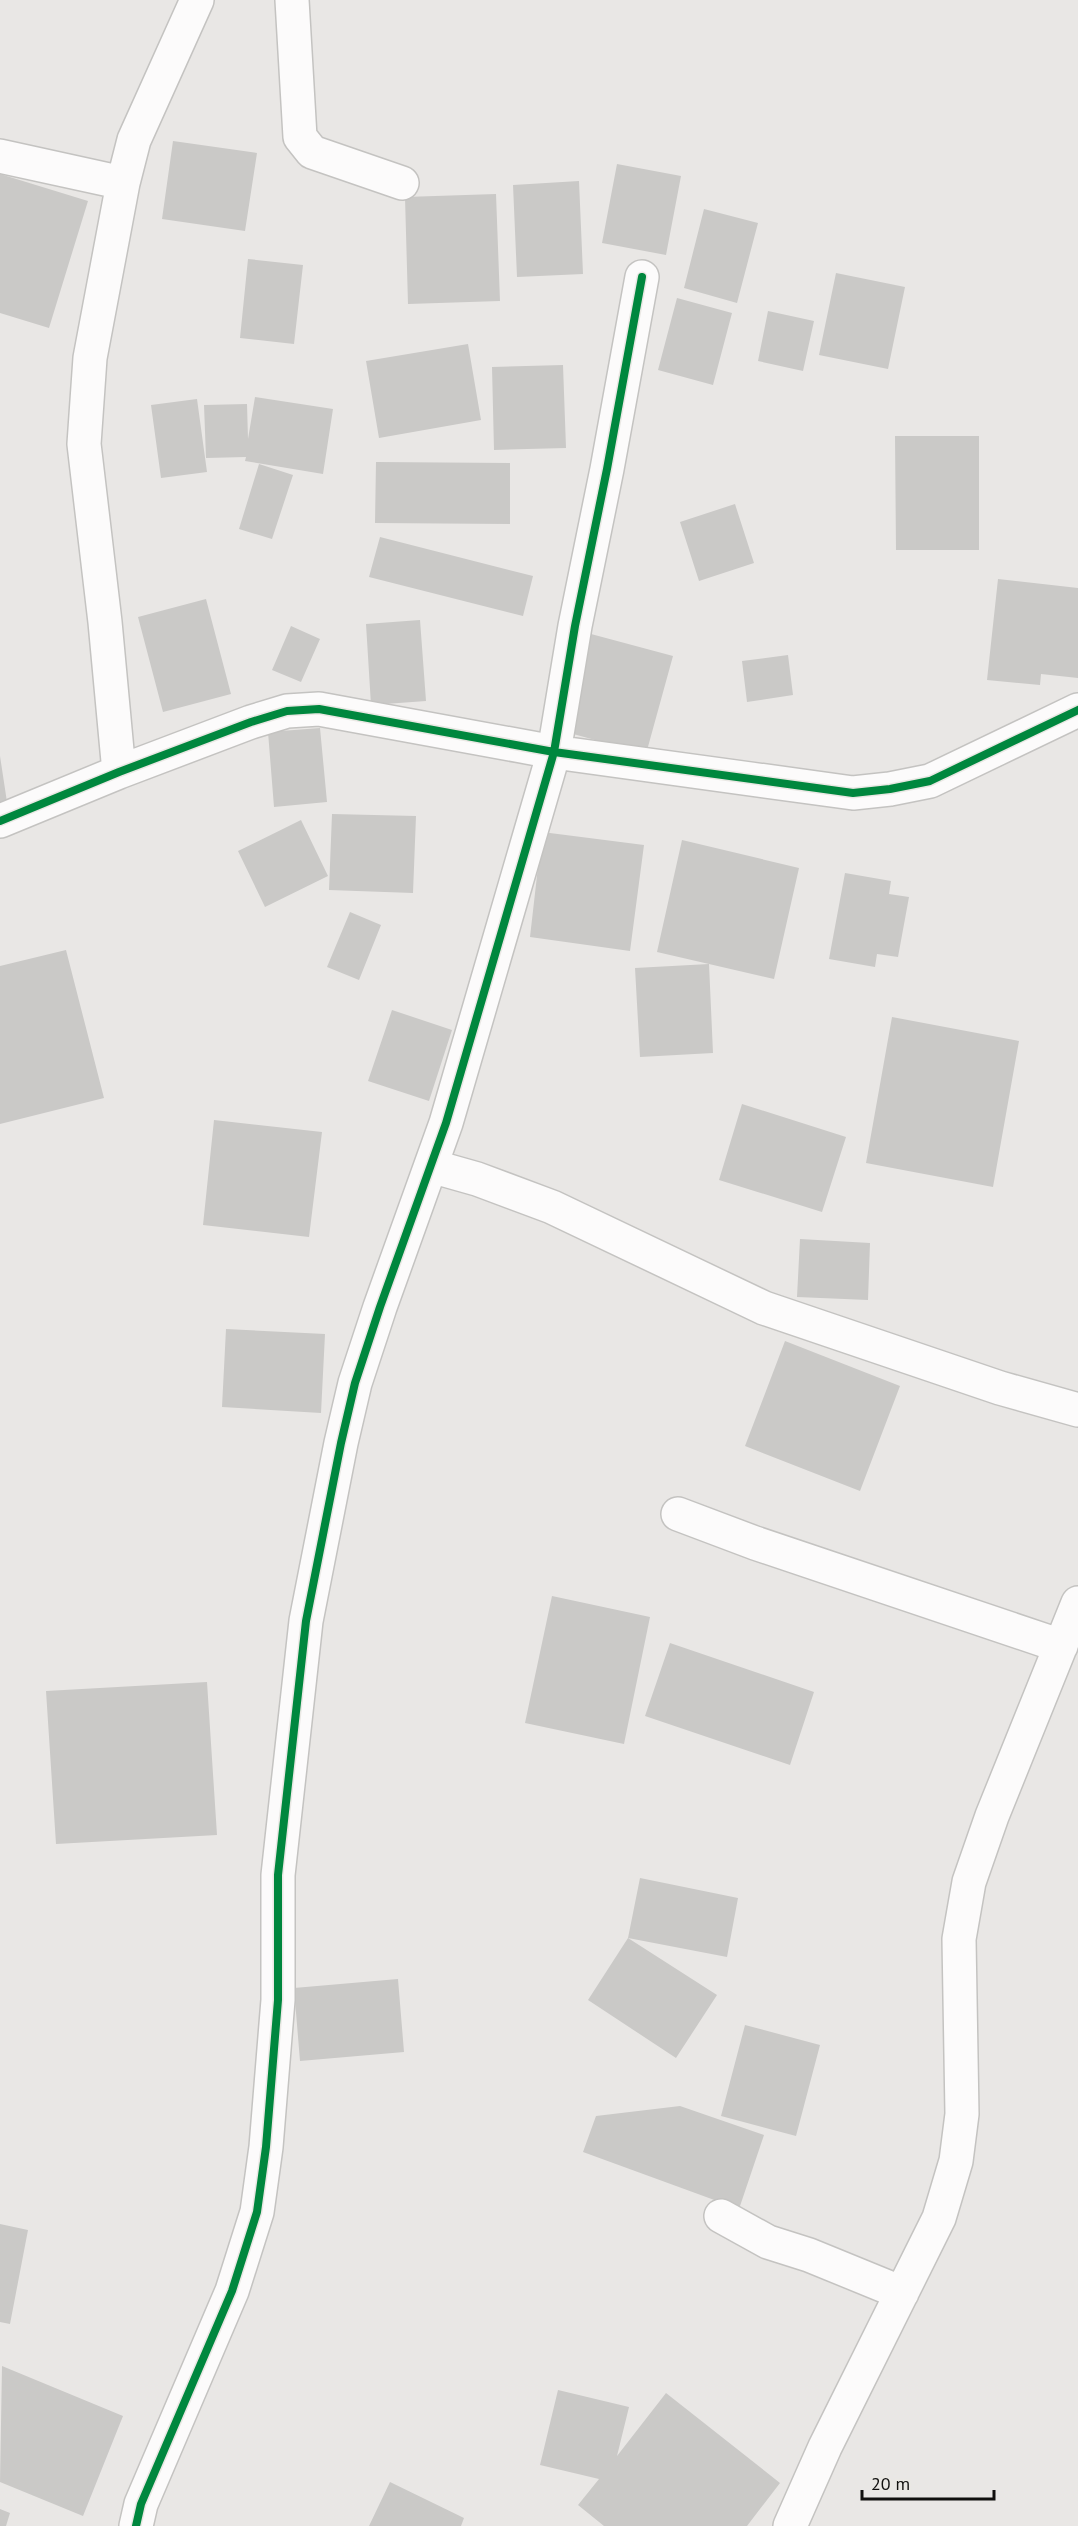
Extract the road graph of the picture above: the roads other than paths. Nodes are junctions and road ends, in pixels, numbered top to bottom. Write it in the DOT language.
graph roads {
  1 [pos="197,0"];
  2 [pos="292,0"];
  3 [pos="0,156"];
  4 [pos="123,183"];
  5 [pos="402,183"];
  6 [pos="642,277"];
  7 [pos="1078,710"];
  8 [pos="554,752"];
  9 [pos="119,772"];
  10 [pos="0,821"];
  11 [pos="431,1166"];
  12 [pos="1078,1410"];
  13 [pos="678,1514"];
  14 [pos="1078,1603"];
  15 [pos="1061,1646"];
  16 [pos="721,2216"];
  17 [pos="902,2293"];
  18 [pos="136,2526"];
  19 [pos="790,2526"];
  1 -- 4 [label="street"];
  2 -- 5 [label="street"];
  3 -- 4 [label="street"];
  4 -- 9 [label="street"];
  6 -- 8 [label="street"];
  7 -- 8 [label="street"];
  8 -- 9 [label="street"];
  8 -- 11 [label="street"];
  9 -- 10 [label="street"];
  11 -- 12 [label="street"];
  11 -- 18 [label="street"];
  13 -- 15 [label="street"];
  14 -- 15 [label="street"];
  15 -- 17 [label="street"];
  16 -- 17 [label="street"];
  17 -- 19 [label="street"];
}
